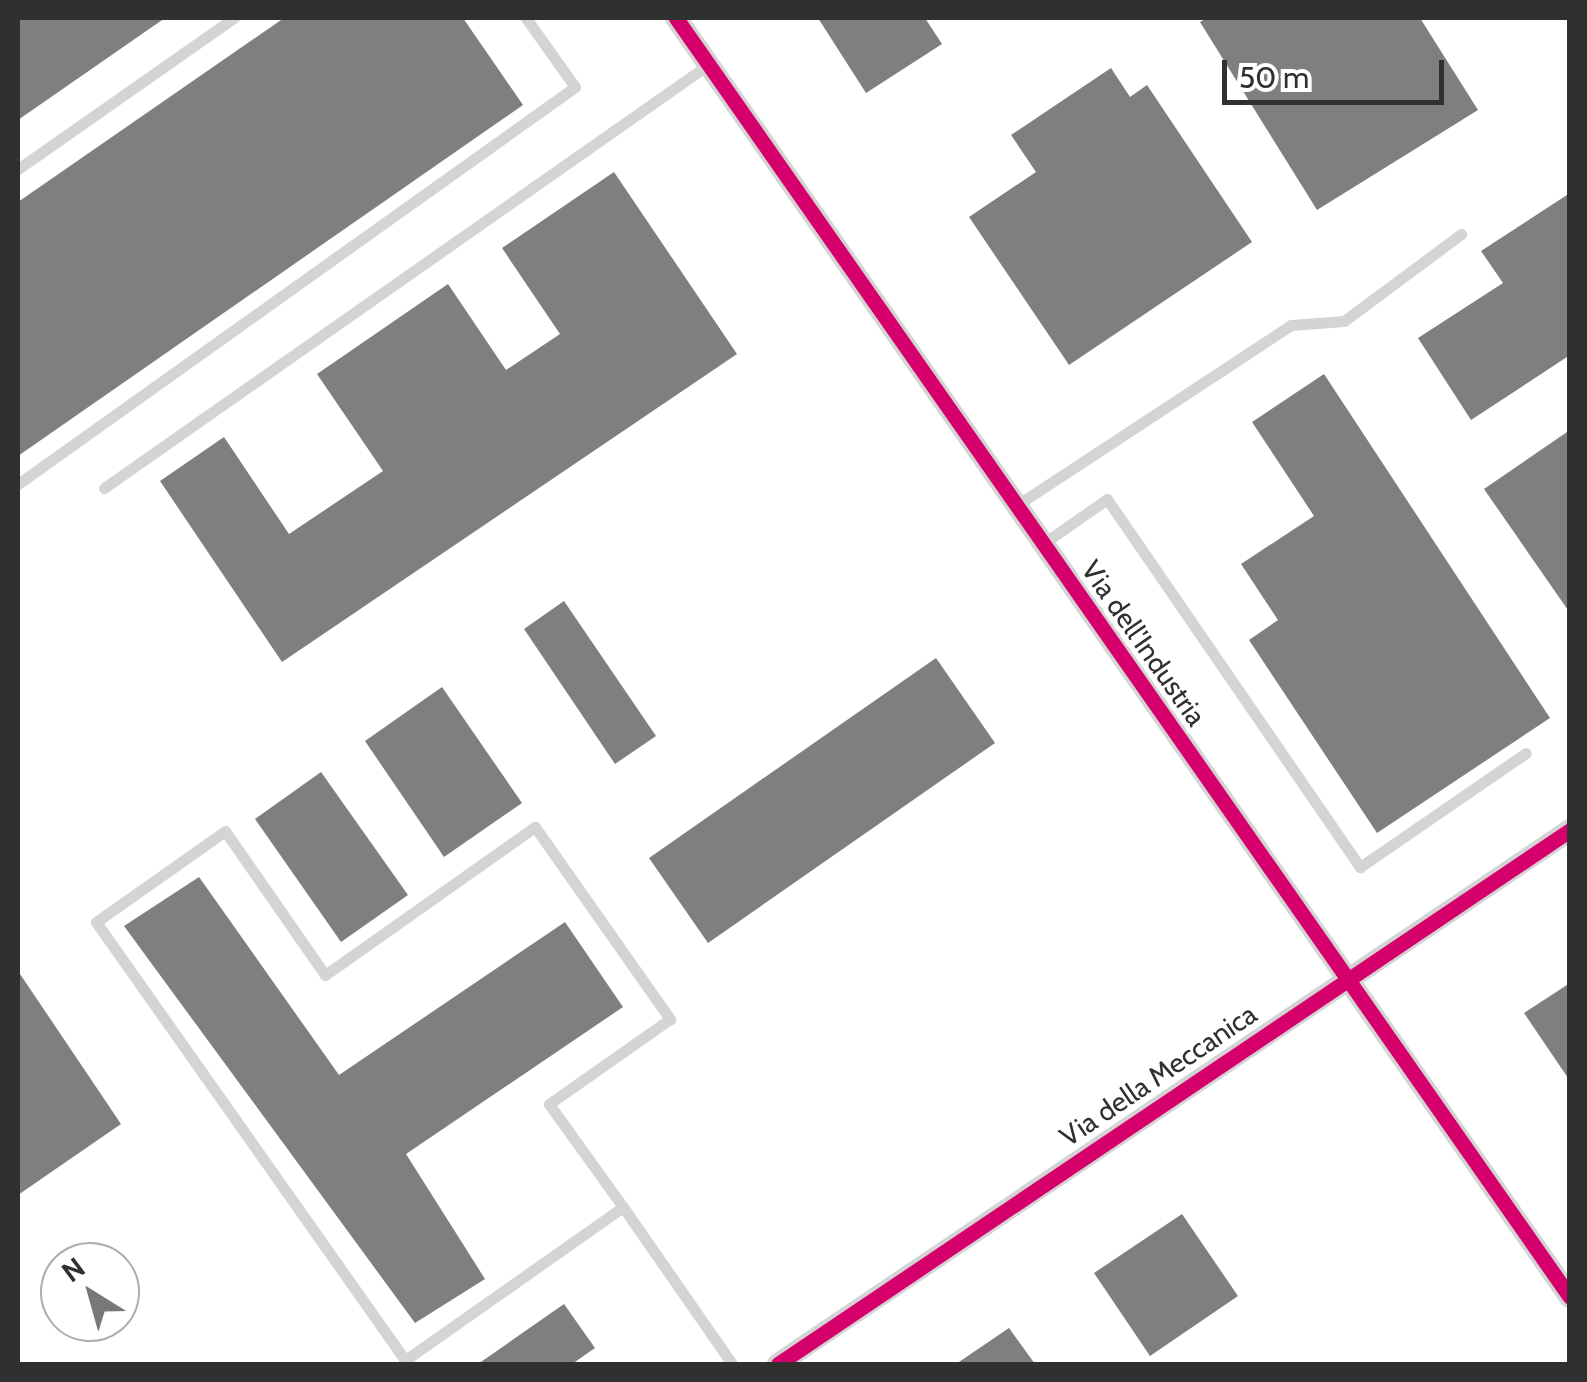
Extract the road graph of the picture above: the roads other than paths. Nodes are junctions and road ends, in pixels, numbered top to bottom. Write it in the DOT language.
graph roads {
  1 [pos="234,18"];
  2 [pos="526,18"];
  3 [pos="676,18"];
  4 [pos="708,64"];
  5 [pos="18,169"];
  6 [pos="1460,234"];
  7 [pos="18,484"];
  8 [pos="104,488"];
  9 [pos="1017,505"];
  10 [pos="1044,543"];
  11 [pos="1526,753"];
  12 [pos="1570,830"];
  13 [pos="1347,977"];
  14 [pos="623,1207"];
  15 [pos="1570,1297"];
  16 [pos="732,1364"];
  17 [pos="778,1364"];
  1 -- 5 [label="lane"];
  2 -- 7 [label="lane"];
  3 -- 4 [label="street, Via dell'Industria"];
  4 -- 8 [label="lane"];
  4 -- 9 [label="street, Via dell'Industria"];
  6 -- 9 [label="lane"];
  9 -- 10 [label="street, Via dell'Industria"];
  10 -- 11 [label="lane"];
  10 -- 13 [label="street, Via dell'Industria"];
  12 -- 13 [label="street, Via della Meccanica"];
  13 -- 15 [label="street, Via dell'Industria"];
  13 -- 17 [label="street, Via della Meccanica"];
  14 -- 14 [label="lane"];
  14 -- 16 [label="lane"];
}
